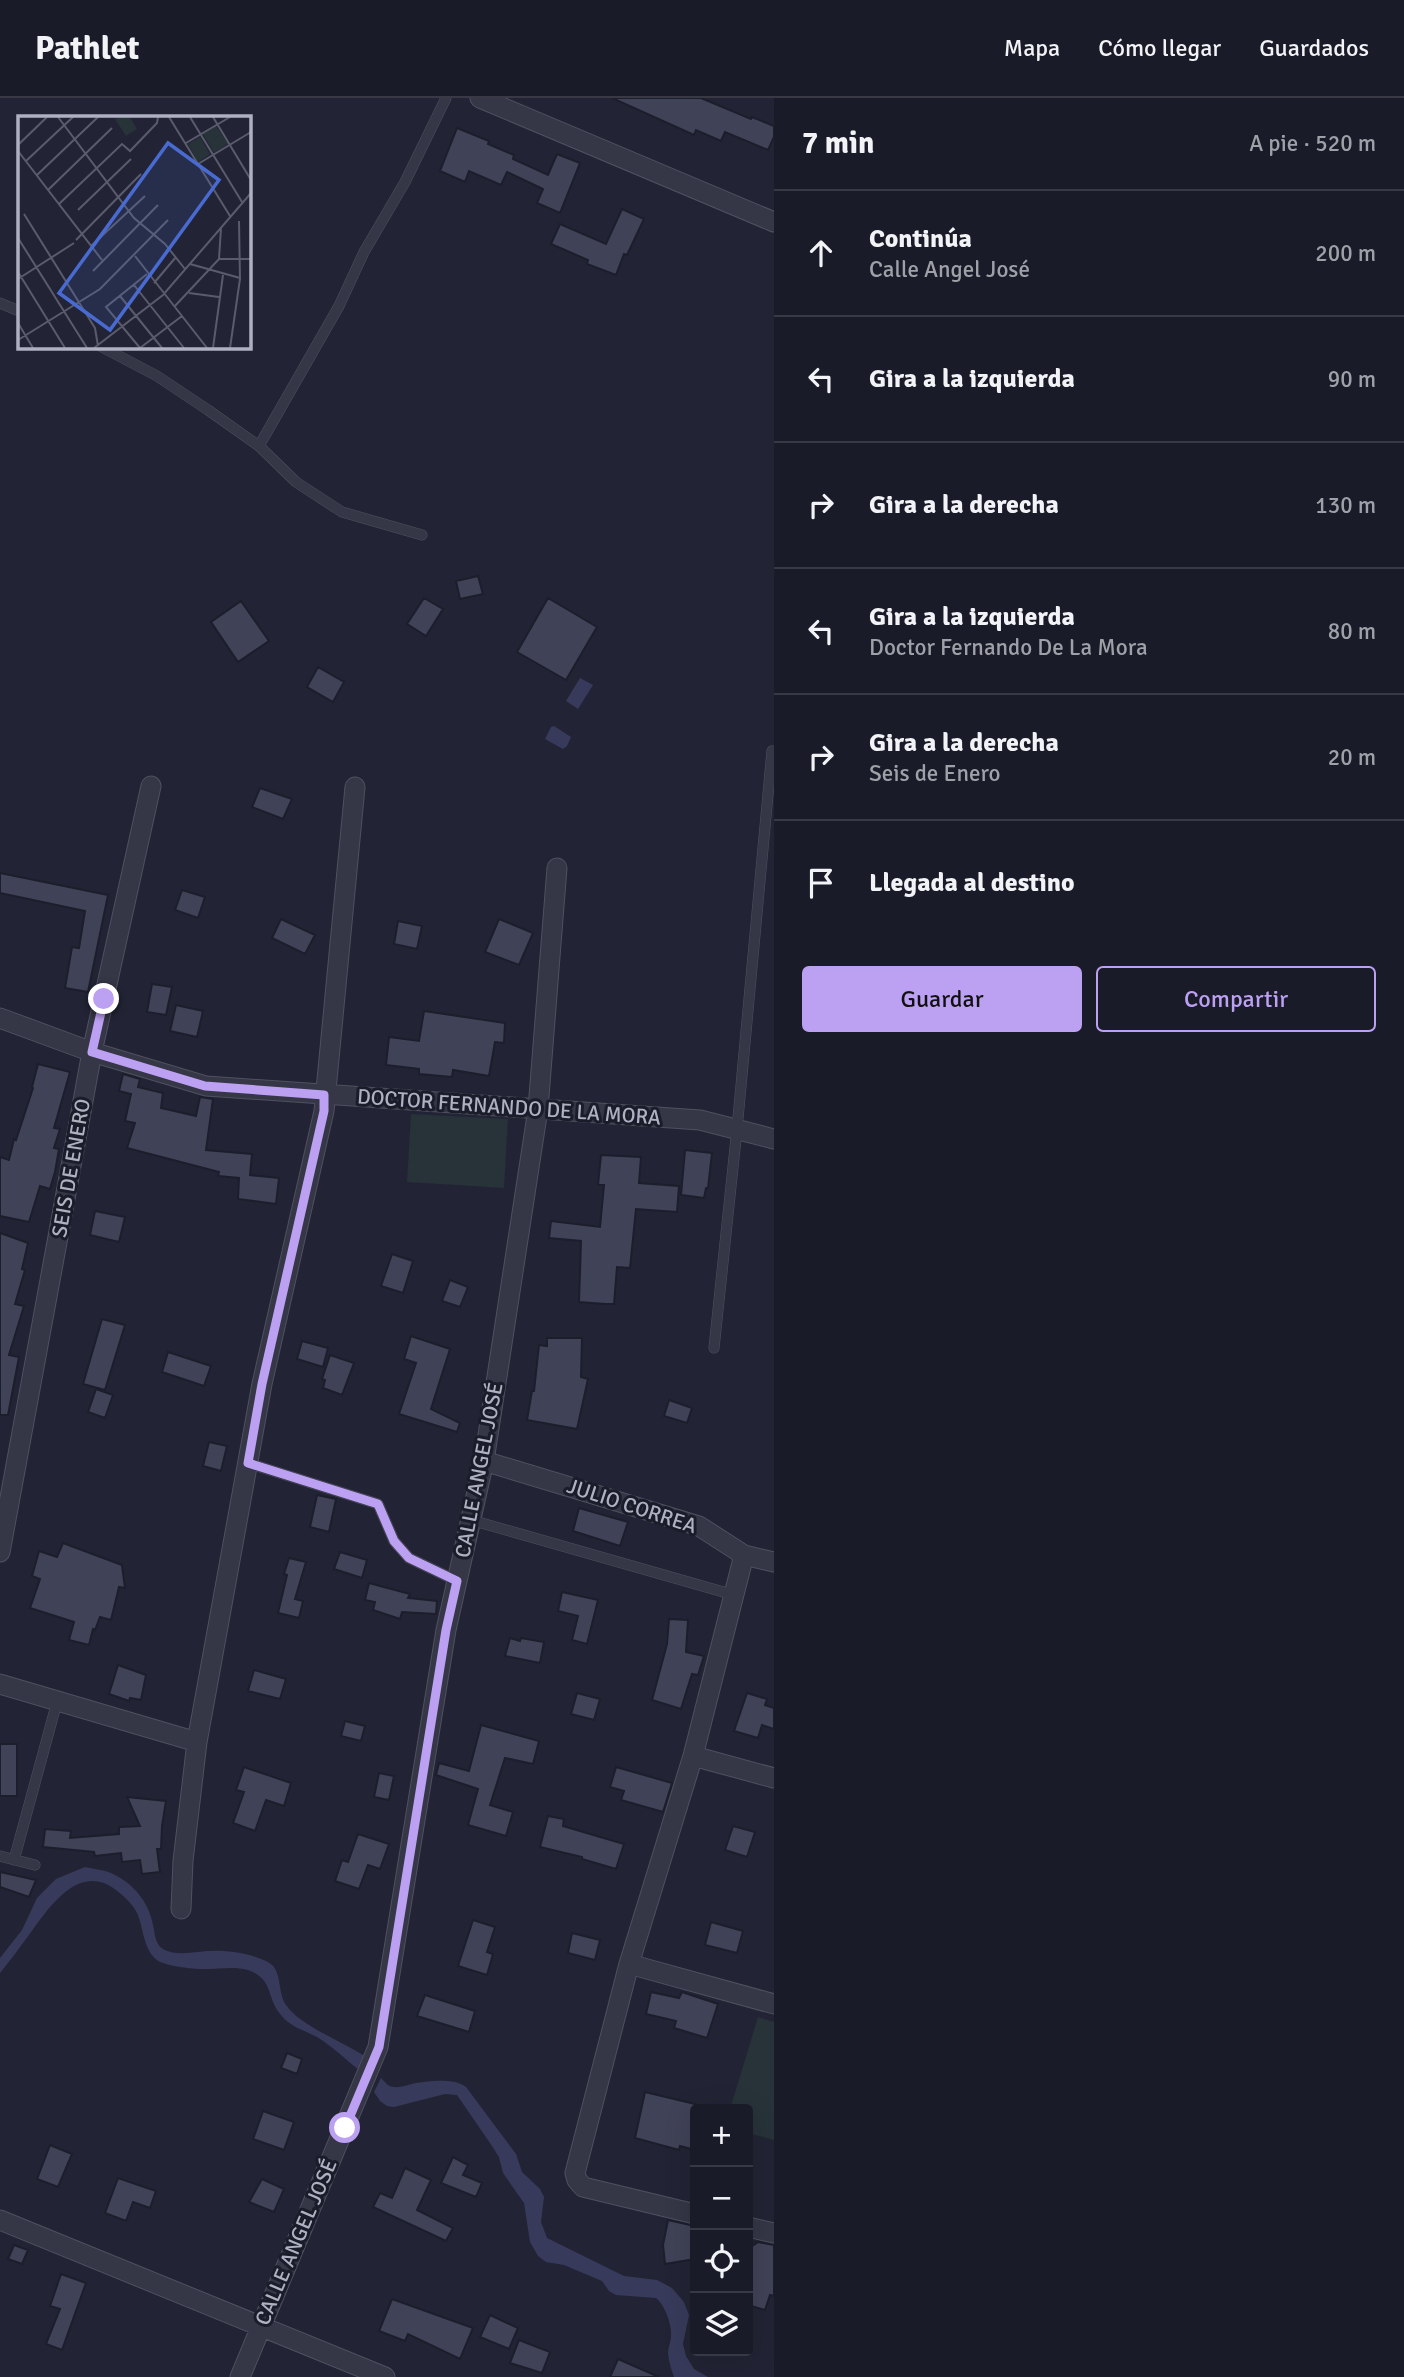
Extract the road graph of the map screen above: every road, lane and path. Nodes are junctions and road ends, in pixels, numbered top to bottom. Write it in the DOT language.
graph roads {
  1 [pos="446,98"];
  2 [pos="480,98"];
  3 [pos="774,222"];
  4 [pos="0,303"];
  5 [pos="18,311"];
  6 [pos="104,348"];
  7 [pos="259,446"];
  8 [pos="422,535"];
  9 [pos="772,751"];
  10 [pos="151,786"];
  11 [pos="355,787"];
  12 [pos="557,868"];
  13 [pos="0,1018"];
  14 [pos="92,1052"];
  15 [pos="324,1095"];
  16 [pos="538,1109"];
  17 [pos="737,1129"];
  18 [pos="774,1139"];
  19 [pos="714,1349"];
  20 [pos="485,1461"];
  21 [pos="248,1463"];
  22 [pos="471,1520"];
  23 [pos="0,1552"];
  24 [pos="744,1555"];
  25 [pos="774,1562"];
  26 [pos="457,1581"];
  27 [pos="734,1595"];
  28 [pos="0,1684"];
  29 [pos="57,1702"];
  30 [pos="197,1742"];
  31 [pos="693,1756"];
  32 [pos="774,1778"];
  33 [pos="0,1856"];
  34 [pos="14,1860"];
  35 [pos="35,1865"];
  36 [pos="181,1909"];
  37 [pos="629,1964"];
  38 [pos="774,2004"];
  39 [pos="690,2213"];
  40 [pos="0,2220"];
  41 [pos="753,2228"];
  42 [pos="774,2233"];
  43 [pos="260,2325"];
  44 [pos="240,2377"];
  45 [pos="385,2377"];
  1 -- 7 [label="lane"];
  2 -- 3 [label="street"];
  4 -- 5 [label="lane"];
  6 -- 7 [label="lane"];
  7 -- 8 [label="lane"];
  9 -- 17 [label="lane"];
  10 -- 14 [label="street, SEIS DE ENERO"];
  11 -- 15 [label="street"];
  12 -- 16 [label="street, CALLE ANGEL JOSÉ"];
  13 -- 14 [label="street, DOCTOR FERNANDO DE LA MORA"];
  14 -- 15 [label="street, DOCTOR FERNANDO DE LA MORA"];
  14 -- 23 [label="street, SEIS DE ENERO"];
  15 -- 16 [label="street, DOCTOR FERNANDO DE LA MORA"];
  15 -- 21 [label="street"];
  16 -- 17 [label="street, DOCTOR FERNANDO DE LA MORA"];
  16 -- 20 [label="street, CALLE ANGEL JOSÉ"];
  17 -- 18 [label="street, DOCTOR FERNANDO DE LA MORA"];
  17 -- 19 [label="lane"];
  20 -- 22 [label="street, CALLE ANGEL JOSÉ"];
  20 -- 24 [label="street, JULIO CORREA"];
  21 -- 26 [label="lane"];
  21 -- 30 [label="street"];
  22 -- 26 [label="street, CALLE ANGEL JOSÉ"];
  22 -- 27 [label="lane"];
  24 -- 25 [label="street, JULIO CORREA"];
  24 -- 27 [label="street"];
  26 -- 43 [label="street, CALLE ANGEL JOSÉ"];
  27 -- 31 [label="street"];
  28 -- 29 [label="street"];
  29 -- 30 [label="street"];
  29 -- 34 [label="lane"];
  30 -- 36 [label="street"];
  31 -- 32 [label="street"];
  31 -- 37 [label="street"];
  33 -- 34 [label="lane"];
  34 -- 35 [label="lane"];
  37 -- 38 [label="street"];
  37 -- 39 [label="street"];
  40 -- 43 [label="street"];
  41 -- 42 [label="street"];
  43 -- 44 [label="street, CALLE ANGEL JOSÉ"];
  43 -- 45 [label="street"];
}
